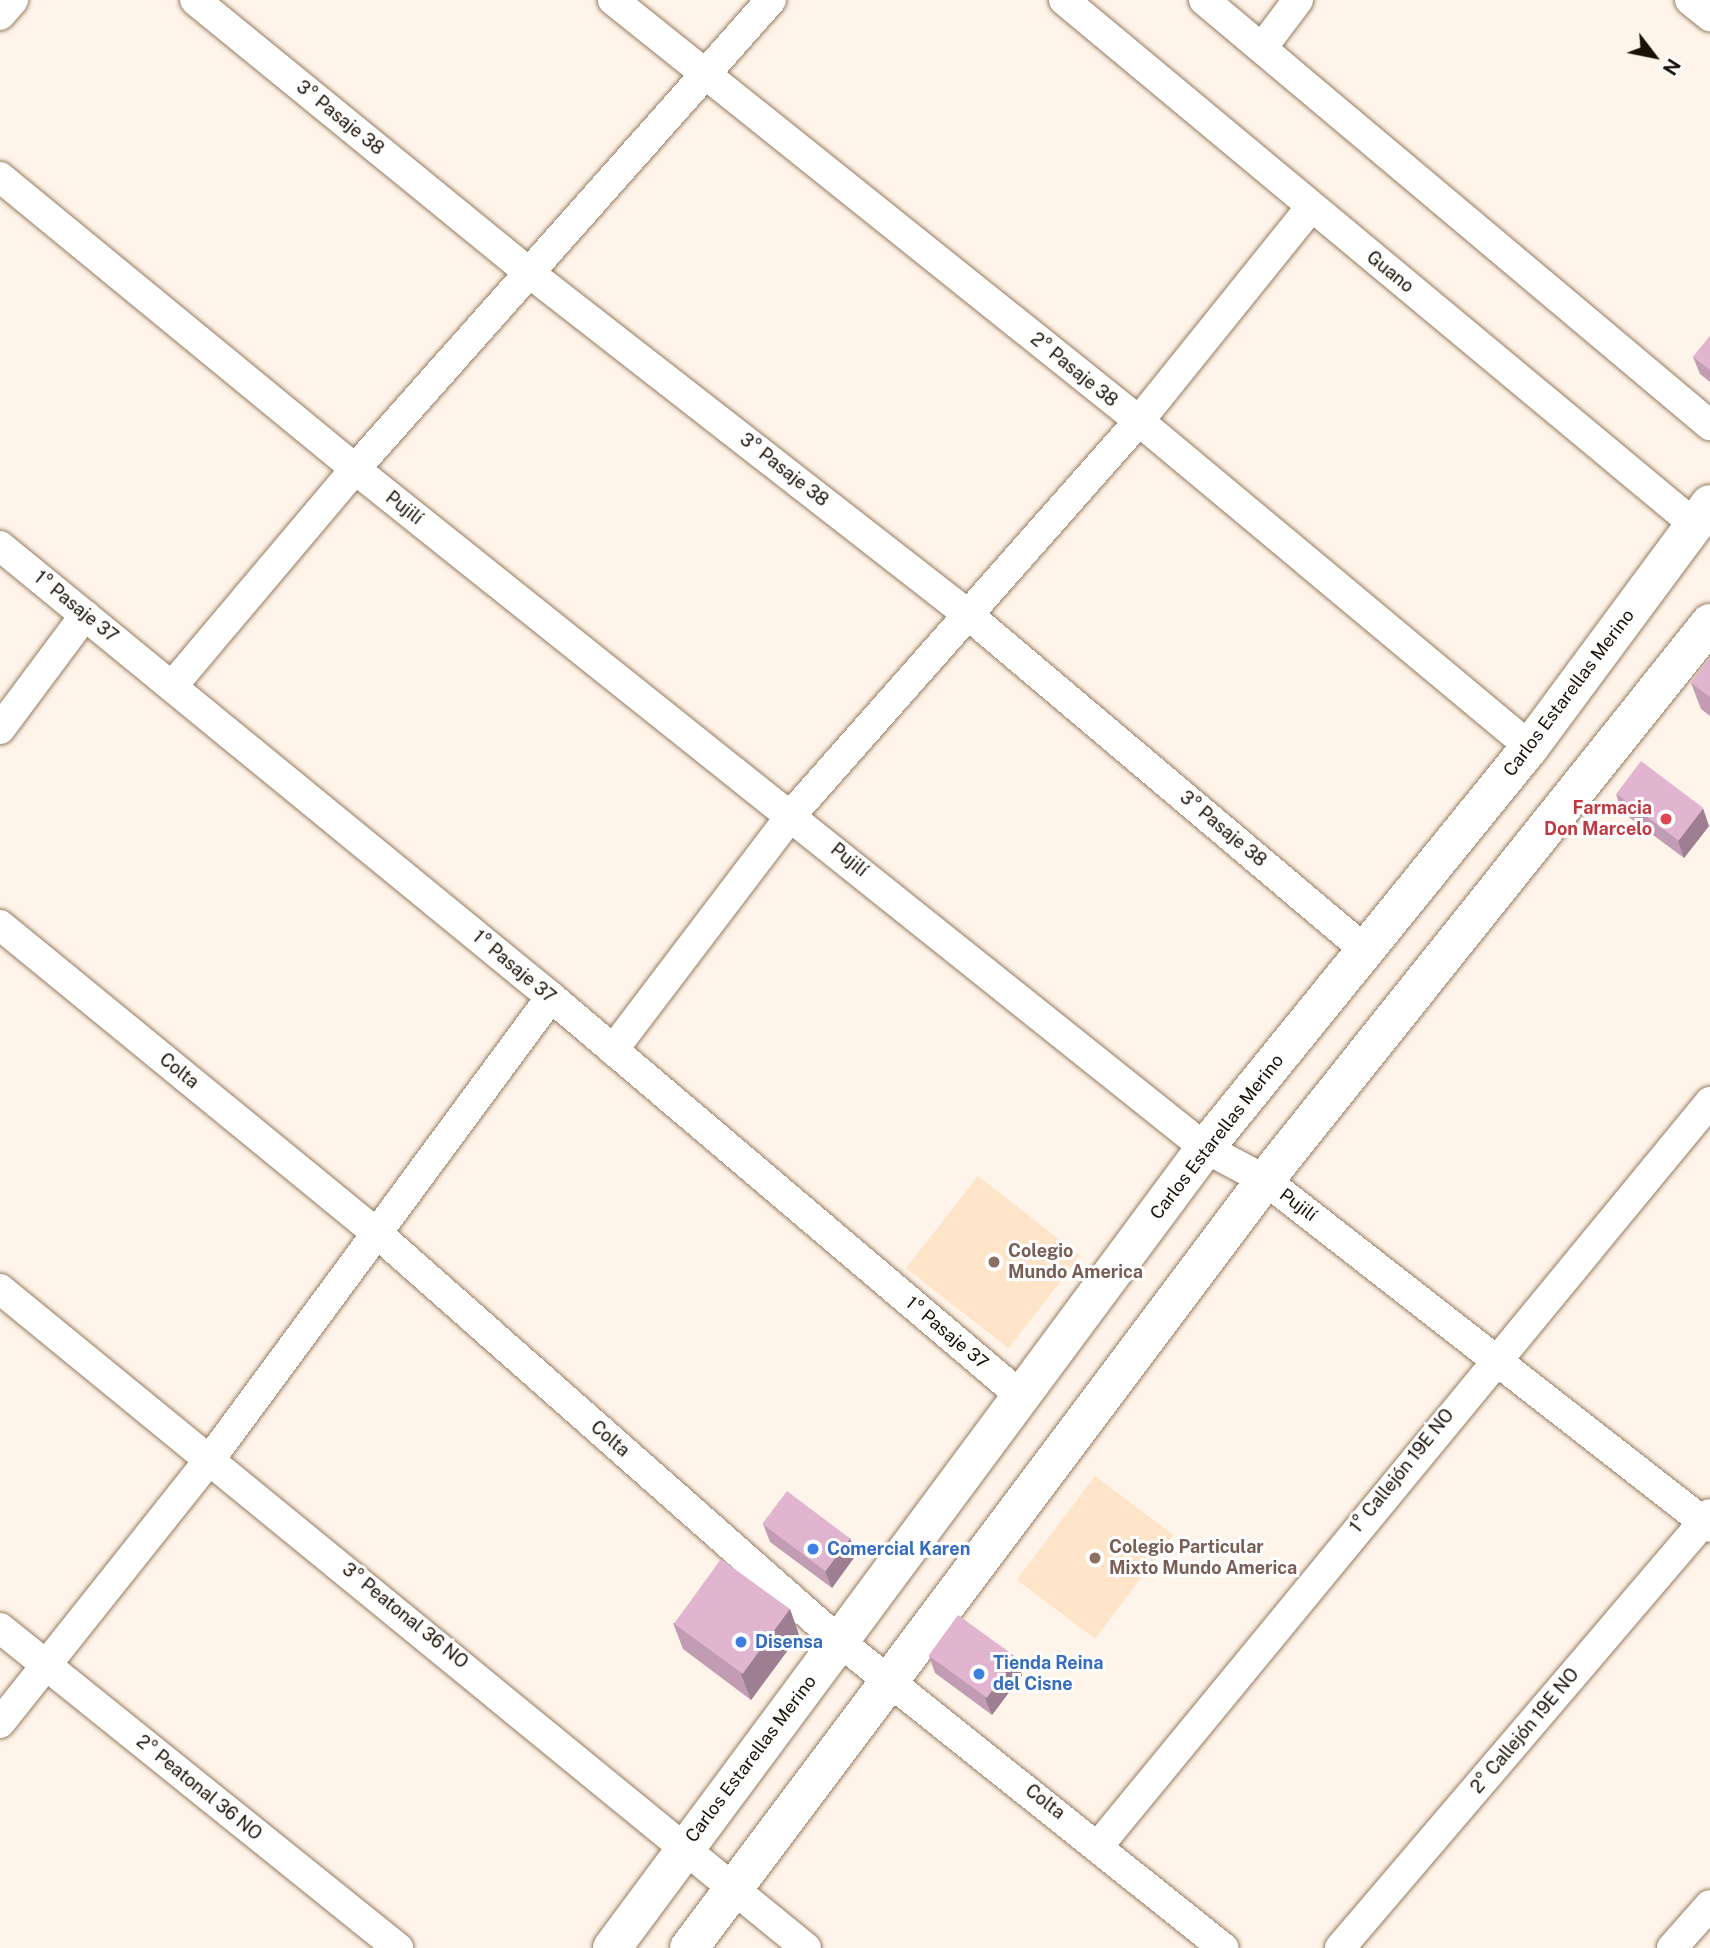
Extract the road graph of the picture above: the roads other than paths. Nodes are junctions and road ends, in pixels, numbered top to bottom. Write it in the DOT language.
graph roads {
  1 [pos="13,0"];
  2 [pos="195,0"];
  3 [pos="613,0"];
  4 [pos="771,0"];
  5 [pos="1064,0"];
  6 [pos="1204,0"];
  7 [pos="1298,0"];
  8 [pos="0,15"];
  9 [pos="1262,47"];
  10 [pos="705,72"];
  11 [pos="0,177"];
  12 [pos="1311,207"];
  13 [pos="531,274"];
  14 [pos="1139,421"];
  15 [pos="1710,425"];
  16 [pos="355,470"];
  17 [pos="1705,526"];
  18 [pos="0,546"];
  19 [pos="966,613"];
  20 [pos="85,615"];
  21 [pos="1710,623"];
  22 [pos="174,684"];
  23 [pos="0,729"];
  24 [pos="1530,747"];
  25 [pos="792,814"];
  26 [pos="0,925"];
  27 [pos="1365,950"];
  28 [pos="551,997"];
  29 [pos="613,1050"];
  30 [pos="1710,1102"];
  31 [pos="1205,1148"];
  32 [pos="1265,1180"];
  33 [pos="379,1235"];
  34 [pos="0,1290"];
  35 [pos="1496,1355"];
  36 [pos="1021,1396"];
  37 [pos="211,1458"];
  38 [pos="1708,1521"];
  39 [pos="0,1628"];
  40 [pos="840,1642"];
  41 [pos="47,1666"];
  42 [pos="888,1679"];
  43 [pos="0,1723"];
  44 [pos="686,1844"];
  45 [pos="1100,1845"];
  46 [pos="731,1888"];
  47 [pos="1710,1905"];
  48 [pos="398,1948"];
  49 [pos="612,1948"];
  50 [pos="689,1948"];
  51 [pos="806,1948"];
  52 [pos="1224,1948"];
  53 [pos="1340,1948"];
  54 [pos="1672,1948"];
  1 -- 8 [label="street"];
  2 -- 13 [label="street, 3° Pasaje 38"];
  3 -- 10 [label="street, 2° Pasaje 38"];
  4 -- 10 [label="street"];
  5 -- 12 [label="street, Guano"];
  6 -- 9 [label="street"];
  7 -- 9 [label="street"];
  9 -- 15 [label="street"];
  10 -- 13 [label="street"];
  10 -- 14 [label="street, 2° Pasaje 38"];
  11 -- 16 [label="street, Pujilí"];
  12 -- 14 [label="street"];
  12 -- 17 [label="street, Guano"];
  13 -- 16 [label="street"];
  13 -- 19 [label="street, 3° Pasaje 38"];
  14 -- 19 [label="street"];
  14 -- 24 [label="street, 2° Pasaje 38"];
  16 -- 22 [label="street"];
  16 -- 25 [label="street, Pujilí"];
  17 -- 24 [label="street, Carlos Estarellas Merino"];
  18 -- 20 [label="street, 1° Pasaje 37"];
  19 -- 25 [label="street"];
  19 -- 27 [label="street, 3° Pasaje 38"];
  20 -- 22 [label="street, 1° Pasaje 37"];
  20 -- 23 [label="street"];
  21 -- 32 [label="street"];
  22 -- 28 [label="street, 1° Pasaje 37"];
  24 -- 27 [label="street, Carlos Estarellas Merino"];
  25 -- 29 [label="street"];
  25 -- 31 [label="street, Pujilí"];
  26 -- 33 [label="street, Colta"];
  27 -- 31 [label="street, Carlos Estarellas Merino"];
  28 -- 29 [label="street, 1° Pasaje 37"];
  28 -- 33 [label="street"];
  29 -- 36 [label="street, 1° Pasaje 37"];
  30 -- 35 [label="street, 1° Callejón 19E NO"];
  31 -- 32 [label="street, Pujilí"];
  31 -- 36 [label="street, Carlos Estarellas Merino"];
  32 -- 35 [label="street, Pujilí"];
  32 -- 42 [label="street"];
  33 -- 37 [label="street"];
  33 -- 40 [label="street, Colta"];
  34 -- 37 [label="street, 3° Peatonal 36 NO"];
  35 -- 38 [label="street, Pujilí"];
  35 -- 45 [label="street, 1° Callejón 19E NO"];
  36 -- 40 [label="street, Carlos Estarellas Merino"];
  37 -- 41 [label="street"];
  37 -- 44 [label="street, 3° Peatonal 36 NO"];
  38 -- 53 [label="street, 2° Callejón 19E NO"];
  39 -- 41 [label="street, 2° Peatonal 36 NO"];
  40 -- 42 [label="street, Colta"];
  40 -- 44 [label="street, Carlos Estarellas Merino"];
  41 -- 43 [label="street"];
  41 -- 48 [label="street, 2° Peatonal 36 NO"];
  42 -- 45 [label="street, Colta"];
  42 -- 46 [label="street"];
  44 -- 46 [label="street, 3° Peatonal 36 NO"];
  44 -- 49 [label="street, Carlos Estarellas Merino"];
  45 -- 52 [label="street, Colta"];
  46 -- 50 [label="street"];
  46 -- 51 [label="street, 3° Peatonal 36 NO"];
  47 -- 54 [label="street"];
}
